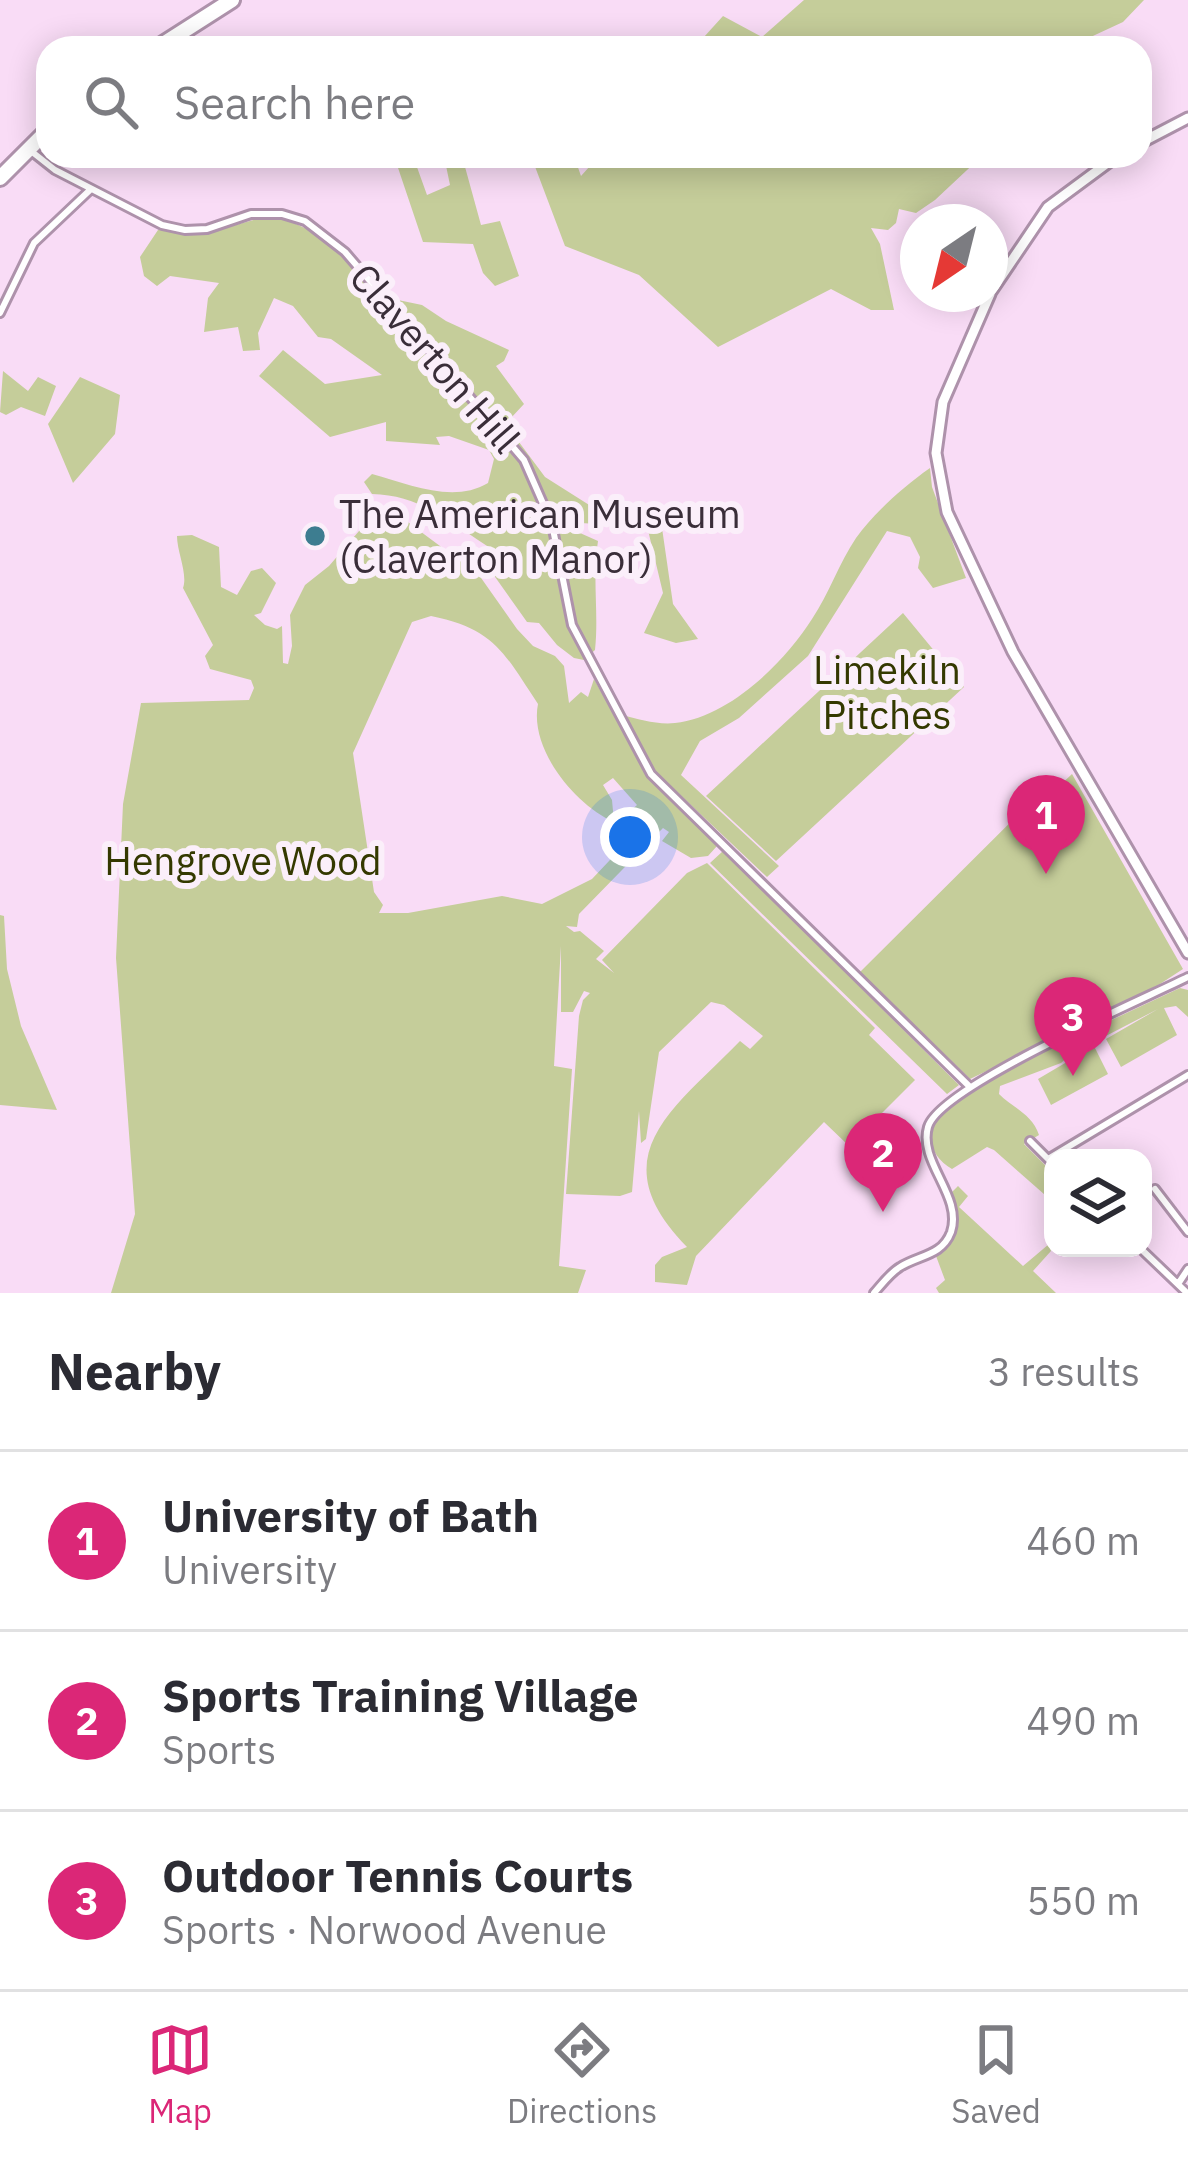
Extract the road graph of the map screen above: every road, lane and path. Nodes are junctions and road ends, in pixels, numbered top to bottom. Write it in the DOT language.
graph roads {
  1 [pos="232,0"];
  2 [pos="176,36"];
  3 [pos="1188,118"];
  4 [pos="1152,137"];
  5 [pos="36,141"];
  6 [pos="29,148"];
  7 [pos="36,154"];
  8 [pos="53,168"];
  9 [pos="1101,168"];
  10 [pos="0,178"];
  11 [pos="91,189"];
  12 [pos="1008,267"];
  13 [pos="982,312"];
  14 [pos="0,313"];
  15 [pos="1188,953"];
  16 [pos="1188,977"];
  17 [pos="1188,1075"];
  18 [pos="970,1087"];
  19 [pos="1030,1142"];
  20 [pos="1070,1149"];
  21 [pos="1044,1155"];
  22 [pos="1155,1189"];
  23 [pos="1188,1232"];
  24 [pos="1150,1257"];
  25 [pos="1188,1269"];
  26 [pos="1178,1284"];
  27 [pos="874,1293"];
  28 [pos="1187,1293"];
  1 -- 2 [label="highway"];
  3 -- 4 [label="street"];
  5 -- 6 [label="highway"];
  6 -- 7 [label="street, Claverton Hill"];
  6 -- 10 [label="highway"];
  8 -- 11 [label="street, Claverton Hill"];
  9 -- 12 [label="street"];
  11 -- 14 [label="street"];
  11 -- 18 [label="street, Claverton Hill"];
  13 -- 15 [label="street"];
  16 -- 18 [label="street"];
  17 -- 20 [label="street"];
  18 -- 27 [label="street"];
  19 -- 21 [label="street"];
  22 -- 23 [label="street"];
  24 -- 26 [label="street"];
  25 -- 26 [label="street"];
  26 -- 28 [label="street"];
}
